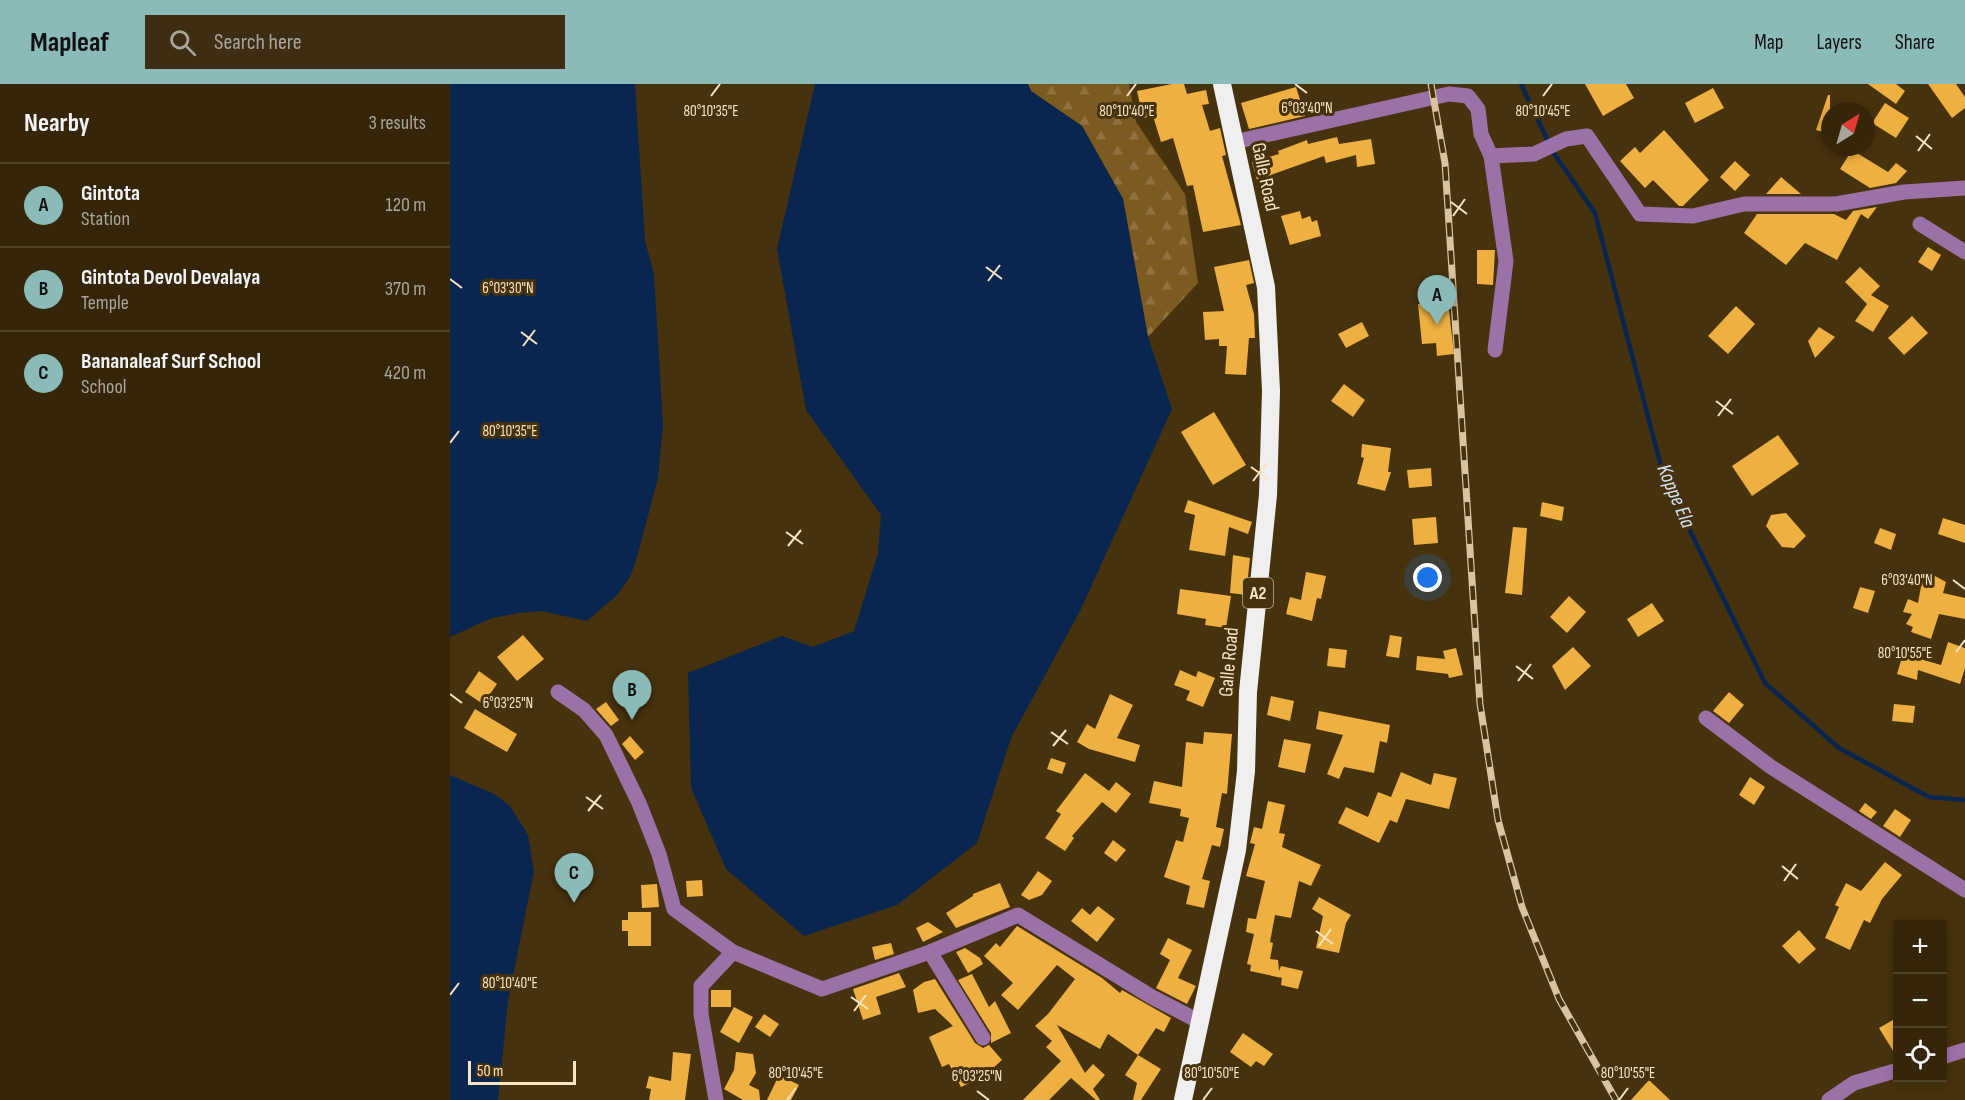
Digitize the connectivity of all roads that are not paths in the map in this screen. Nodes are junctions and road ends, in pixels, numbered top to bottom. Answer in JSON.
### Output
{"nodes":[{"id":1,"x":1222,"y":84,"type":"edge"},
{"id":2,"x":1234,"y":142,"type":"junction"},
{"id":3,"x":1491,"y":156,"type":"junction"},
{"id":4,"x":1965,"y":188,"type":"edge"},
{"id":5,"x":1920,"y":224,"type":"dead end"},
{"id":6,"x":1965,"y":252,"type":"edge"},
{"id":7,"x":1495,"y":350,"type":"dead end"},
{"id":8,"x":558,"y":692,"type":"dead end"},
{"id":9,"x":1706,"y":717,"type":"dead end"},
{"id":10,"x":1965,"y":890,"type":"edge"},
{"id":11,"x":733,"y":952,"type":"junction"},
{"id":12,"x":930,"y":952,"type":"junction"},
{"id":13,"x":1200,"y":1022,"type":"junction"},
{"id":14,"x":983,"y":1038,"type":"dead end"},
{"id":15,"x":1965,"y":1050,"type":"edge"},
{"id":16,"x":1947,"y":1055,"type":"edge"},
{"id":17,"x":1893,"y":1071,"type":"edge"},
{"id":18,"x":717,"y":1100,"type":"edge"},
{"id":19,"x":1183,"y":1100,"type":"edge"},
{"id":20,"x":1829,"y":1100,"type":"edge"}],
"edges":[{"from":1,"to":2,"type":"highway","name":"Galle Road","number":"A2"},
{"from":2,"to":3,"type":"street"},
{"from":2,"to":13,"type":"highway","name":"Galle Road","number":"A2"},
{"from":3,"to":4,"type":"street"},
{"from":3,"to":7,"type":"street"},
{"from":5,"to":6,"type":"street"},
{"from":8,"to":11,"type":"street"},
{"from":9,"to":10,"type":"street"},
{"from":11,"to":12,"type":"street"},
{"from":11,"to":18,"type":"street"},
{"from":12,"to":13,"type":"street"},
{"from":12,"to":14,"type":"street"},
{"from":13,"to":19,"type":"highway","name":"Galle Road","number":"A2"},
{"from":15,"to":16,"type":"street"},
{"from":17,"to":20,"type":"street"}]}
